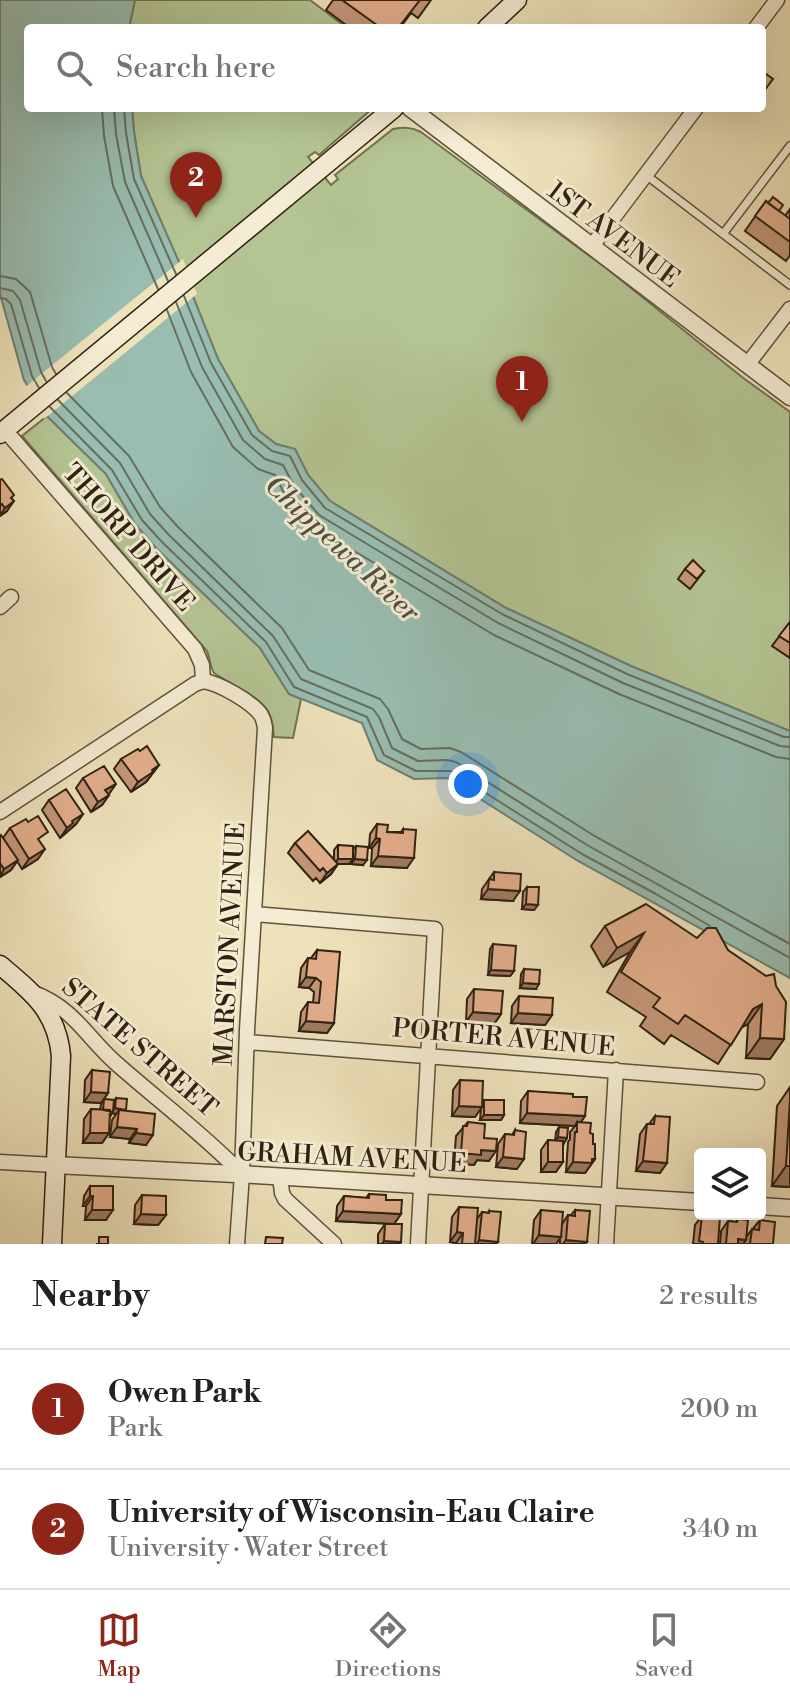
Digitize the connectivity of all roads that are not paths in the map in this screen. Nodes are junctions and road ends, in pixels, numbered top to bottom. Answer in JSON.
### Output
{"nodes":[{"id":1,"x":517,"y":0,"type":"edge"},
{"id":2,"x":777,"y":0,"type":"edge"},
{"id":3,"x":491,"y":24,"type":"edge"},
{"id":4,"x":759,"y":24,"type":"edge"},
{"id":5,"x":389,"y":112,"type":"edge"},
{"id":6,"x":415,"y":112,"type":"edge"},
{"id":7,"x":693,"y":112,"type":"edge"},
{"id":8,"x":790,"y":146,"type":"edge"},
{"id":9,"x":646,"y":175,"type":"junction"},
{"id":10,"x":723,"y":234,"type":"junction"},
{"id":11,"x":592,"y":246,"type":"junction"},
{"id":12,"x":790,"y":285,"type":"edge"},
{"id":13,"x":790,"y":309,"type":"edge"},
{"id":14,"x":747,"y":365,"type":"junction"},
{"id":15,"x":790,"y":397,"type":"edge"},
{"id":16,"x":6,"y":429,"type":"edge"},
{"id":17,"x":203,"y":681,"type":"junction"},
{"id":18,"x":0,"y":812,"type":"edge"},
{"id":19,"x":254,"y":914,"type":"junction"},
{"id":20,"x":0,"y":965,"type":"edge"},
{"id":21,"x":34,"y":993,"type":"junction"},
{"id":22,"x":247,"y":1042,"type":"junction"},
{"id":23,"x":428,"y":1055,"type":"junction"},
{"id":24,"x":616,"y":1070,"type":"junction"},
{"id":25,"x":757,"y":1082,"type":"dead end"},
{"id":26,"x":0,"y":1162,"type":"edge"},
{"id":27,"x":55,"y":1165,"type":"junction"},
{"id":28,"x":242,"y":1174,"type":"junction"},
{"id":29,"x":280,"y":1176,"type":"junction"},
{"id":30,"x":421,"y":1185,"type":"junction"},
{"id":31,"x":609,"y":1197,"type":"junction"},
{"id":32,"x":694,"y":1202,"type":"edge"},
{"id":33,"x":766,"y":1206,"type":"edge"},
{"id":34,"x":790,"y":1208,"type":"edge"},
{"id":35,"x":52,"y":1244,"type":"edge"},
{"id":36,"x":237,"y":1244,"type":"edge"},
{"id":37,"x":334,"y":1244,"type":"edge"},
{"id":38,"x":418,"y":1244,"type":"edge"},
{"id":39,"x":606,"y":1244,"type":"edge"}],
"edges":[{"from":1,"to":3,"type":"main road"},
{"from":2,"to":4,"type":"street"},
{"from":5,"to":16,"type":"main road"},
{"from":6,"to":11,"type":"street","name":"1ST AVENUE"},
{"from":7,"to":9,"type":"street"},
{"from":8,"to":10,"type":"lane"},
{"from":9,"to":10,"type":"lane"},
{"from":9,"to":11,"type":"street"},
{"from":10,"to":12,"type":"lane"},
{"from":11,"to":14,"type":"street","name":"1ST AVENUE"},
{"from":13,"to":14,"type":"street"},
{"from":14,"to":15,"type":"street","name":"1ST AVENUE"},
{"from":16,"to":17,"type":"street","name":"THORP DRIVE"},
{"from":17,"to":18,"type":"street"},
{"from":17,"to":19,"type":"street","name":"MARSTON AVENUE"},
{"from":19,"to":22,"type":"street","name":"MARSTON AVENUE"},
{"from":19,"to":23,"type":"street"},
{"from":20,"to":21,"type":"main road","name":"STATE STREET"},
{"from":21,"to":27,"type":"main road"},
{"from":21,"to":28,"type":"street","name":"STATE STREET"},
{"from":22,"to":23,"type":"street","name":"PORTER AVENUE"},
{"from":22,"to":28,"type":"street","name":"MARSTON AVENUE"},
{"from":23,"to":24,"type":"street","name":"PORTER AVENUE"},
{"from":23,"to":30,"type":"street"},
{"from":24,"to":25,"type":"street","name":"PORTER AVENUE"},
{"from":24,"to":31,"type":"street"},
{"from":26,"to":27,"type":"street","name":"GRAHAM AVENUE"},
{"from":27,"to":28,"type":"street","name":"GRAHAM AVENUE"},
{"from":27,"to":35,"type":"main road"},
{"from":28,"to":29,"type":"street","name":"GRAHAM AVENUE"},
{"from":28,"to":36,"type":"street","name":"MARSTON AVENUE"},
{"from":29,"to":30,"type":"street","name":"GRAHAM AVENUE"},
{"from":29,"to":37,"type":"street"},
{"from":30,"to":31,"type":"street","name":"GRAHAM AVENUE"},
{"from":30,"to":38,"type":"street"},
{"from":31,"to":32,"type":"street","name":"GRAHAM AVENUE"},
{"from":31,"to":39,"type":"street"},
{"from":33,"to":34,"type":"street"}]}
